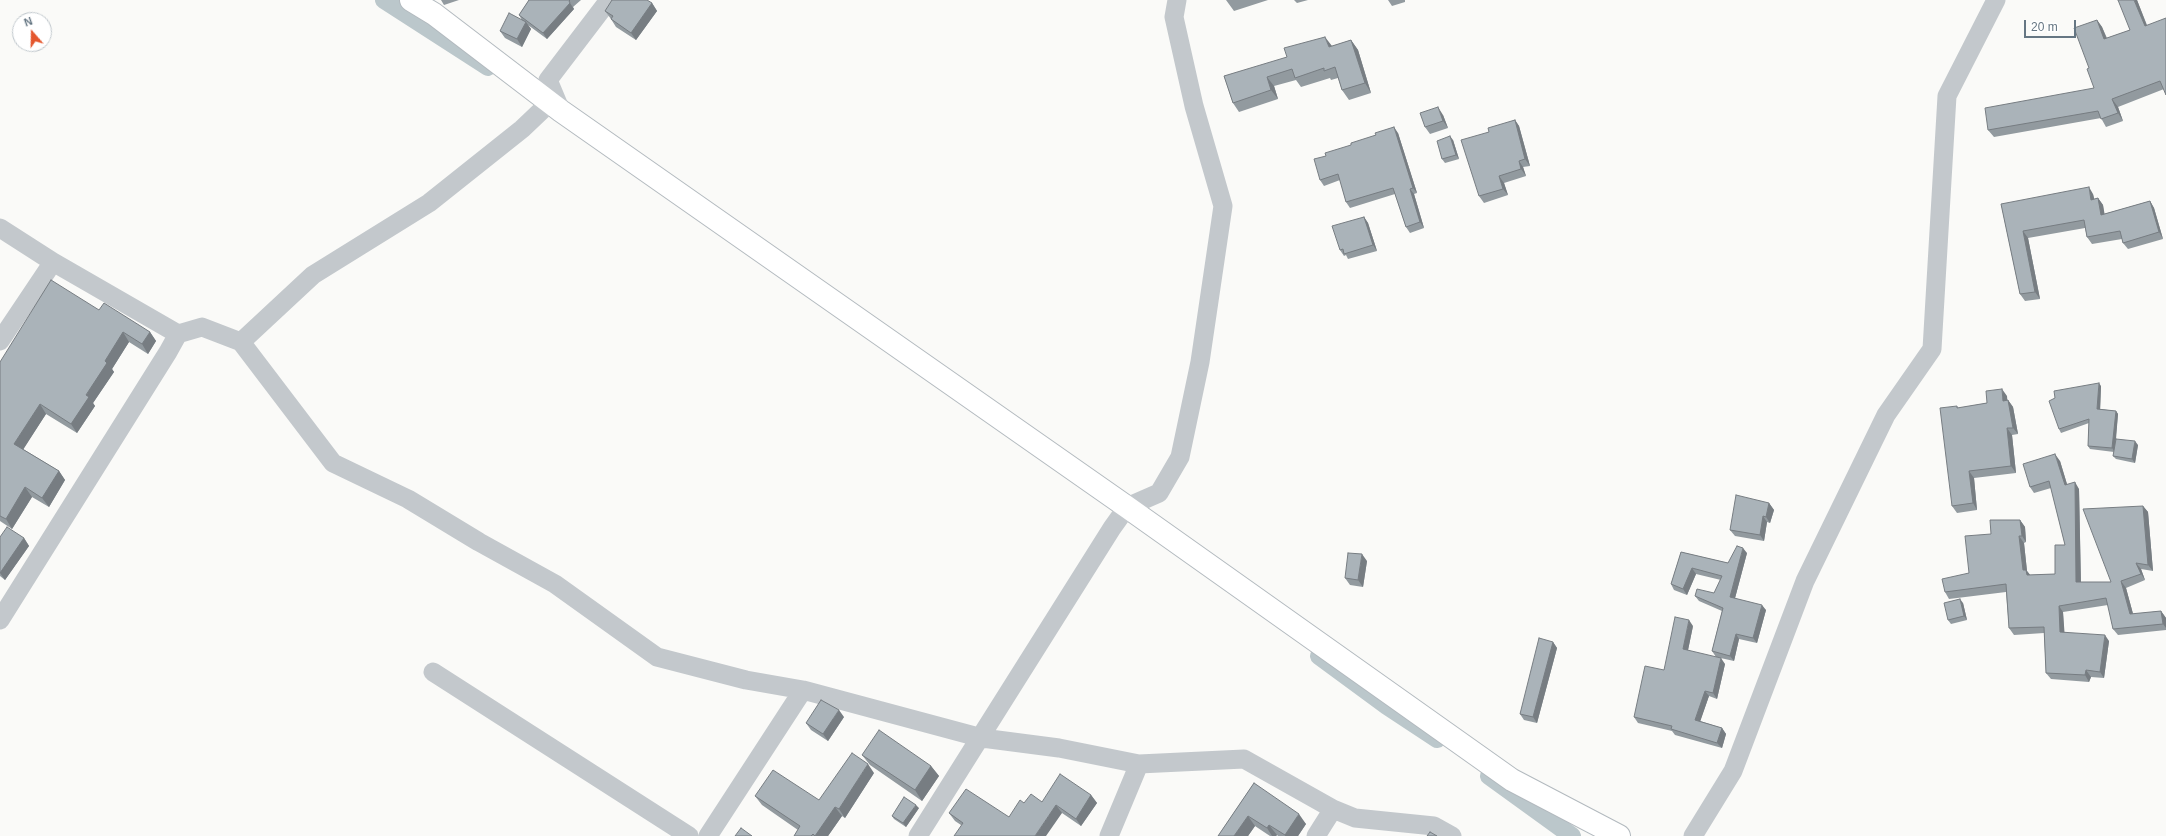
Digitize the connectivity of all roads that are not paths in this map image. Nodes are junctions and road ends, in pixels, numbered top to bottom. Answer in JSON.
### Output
{"nodes":[{"id":1,"x":410,"y":0,"type":"edge"},
{"id":2,"x":610,"y":0,"type":"edge"},
{"id":3,"x":1177,"y":0,"type":"edge"},
{"id":4,"x":1996,"y":0,"type":"edge"},
{"id":5,"x":431,"y":7,"type":"edge"},
{"id":6,"x":551,"y":111,"type":"junction"},
{"id":7,"x":0,"y":228,"type":"edge"},
{"id":8,"x":52,"y":262,"type":"junction"},
{"id":9,"x":178,"y":334,"type":"junction"},
{"id":10,"x":0,"y":341,"type":"edge"},
{"id":11,"x":241,"y":342,"type":"junction"},
{"id":12,"x":1128,"y":507,"type":"junction"},
{"id":13,"x":0,"y":620,"type":"edge"},
{"id":14,"x":433,"y":672,"type":"dead end"},
{"id":15,"x":803,"y":690,"type":"junction"},
{"id":16,"x":982,"y":738,"type":"junction"},
{"id":17,"x":1139,"y":764,"type":"junction"},
{"id":18,"x":1333,"y":809,"type":"junction"},
{"id":19,"x":689,"y":836,"type":"edge"},
{"id":20,"x":708,"y":836,"type":"edge"},
{"id":21,"x":918,"y":836,"type":"edge"},
{"id":22,"x":1109,"y":836,"type":"edge"},
{"id":23,"x":1316,"y":836,"type":"edge"},
{"id":24,"x":1452,"y":836,"type":"edge"},
{"id":25,"x":1619,"y":836,"type":"edge"},
{"id":26,"x":1693,"y":836,"type":"edge"}],
"edges":[{"from":1,"to":5,"type":"street"},
{"from":2,"to":6,"type":"street"},
{"from":3,"to":12,"type":"street"},
{"from":4,"to":26,"type":"street"},
{"from":5,"to":6,"type":"street"},
{"from":6,"to":11,"type":"street"},
{"from":6,"to":12,"type":"street"},
{"from":7,"to":8,"type":"street"},
{"from":8,"to":9,"type":"street"},
{"from":8,"to":10,"type":"street"},
{"from":9,"to":11,"type":"street"},
{"from":9,"to":13,"type":"street"},
{"from":11,"to":15,"type":"street"},
{"from":12,"to":16,"type":"street"},
{"from":12,"to":25,"type":"street"},
{"from":14,"to":19,"type":"street"},
{"from":15,"to":16,"type":"street"},
{"from":15,"to":20,"type":"street"},
{"from":16,"to":17,"type":"street"},
{"from":16,"to":21,"type":"street"},
{"from":17,"to":18,"type":"street"},
{"from":17,"to":22,"type":"street"},
{"from":18,"to":23,"type":"street"},
{"from":18,"to":24,"type":"street"}]}
